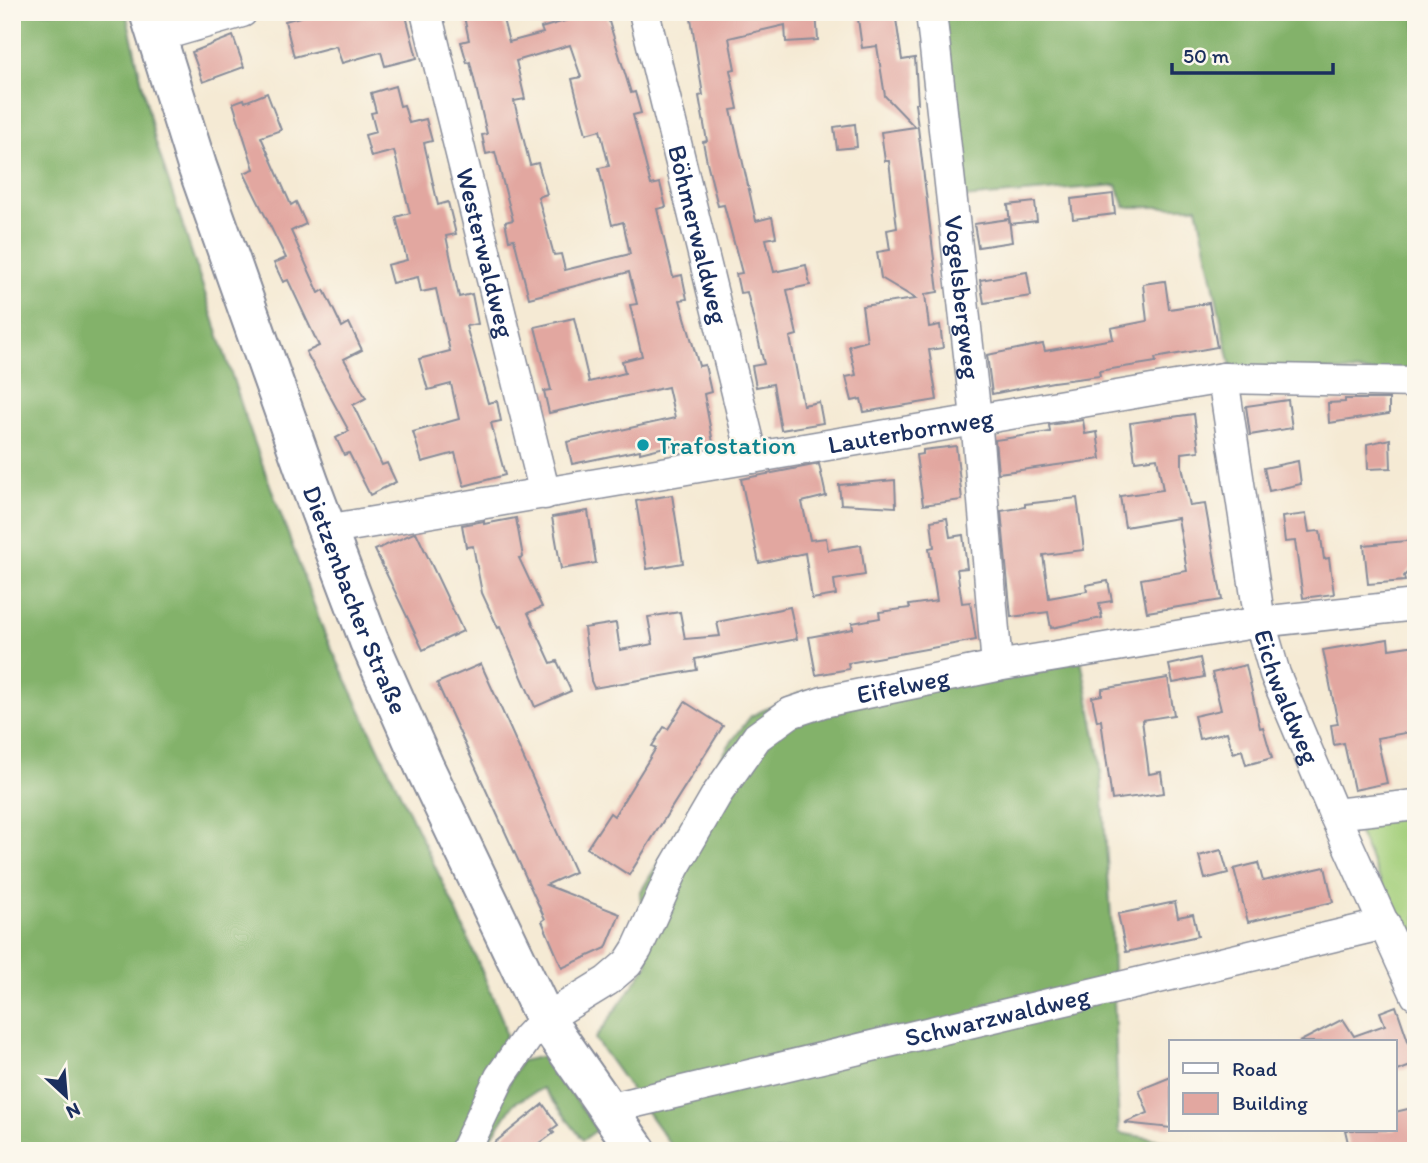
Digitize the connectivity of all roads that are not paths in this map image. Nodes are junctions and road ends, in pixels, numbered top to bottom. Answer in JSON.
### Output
{"nodes":[{"id":1,"x":242,"y":12,"type":"edge"},
{"id":2,"x":426,"y":12,"type":"edge"},
{"id":3,"x":644,"y":12,"type":"edge"},
{"id":4,"x":930,"y":12,"type":"edge"},
{"id":5,"x":152,"y":25,"type":"edge"},
{"id":6,"x":1223,"y":378,"type":"junction"},
{"id":7,"x":1416,"y":382,"type":"edge"},
{"id":8,"x":976,"y":418,"type":"junction"},
{"id":9,"x":753,"y":458,"type":"junction"},
{"id":10,"x":545,"y":494,"type":"junction"},
{"id":11,"x":326,"y":530,"type":"junction"},
{"id":12,"x":1416,"y":604,"type":"edge"},
{"id":13,"x":1260,"y":622,"type":"junction"},
{"id":14,"x":997,"y":666,"type":"junction"},
{"id":15,"x":1416,"y":805,"type":"edge"},
{"id":16,"x":1334,"y":814,"type":"junction"},
{"id":17,"x":1385,"y":924,"type":"junction"},
{"id":18,"x":1416,"y":995,"type":"edge"},
{"id":19,"x":545,"y":1019,"type":"junction"},
{"id":20,"x":607,"y":1109,"type":"junction"},
{"id":21,"x":465,"y":1151,"type":"edge"},
{"id":22,"x":637,"y":1151,"type":"edge"}],
"edges":[{"from":1,"to":5,"type":"street"},
{"from":2,"to":10,"type":"street","name":"Westerwaldweg"},
{"from":3,"to":9,"type":"street","name":"Böhmerwaldweg"},
{"from":4,"to":8,"type":"street","name":"Vogelsbergweg"},
{"from":5,"to":11,"type":"main road","name":"Dietzenbacher Straße"},
{"from":6,"to":7,"type":"street","name":"Lauterbornweg"},
{"from":6,"to":8,"type":"street","name":"Lauterbornweg"},
{"from":6,"to":13,"type":"street","name":"Eichwaldweg"},
{"from":8,"to":9,"type":"street","name":"Lauterbornweg"},
{"from":8,"to":14,"type":"street","name":"Vogelsbergweg"},
{"from":9,"to":10,"type":"street","name":"Lauterbornweg"},
{"from":10,"to":11,"type":"street","name":"Lauterbornweg"},
{"from":11,"to":19,"type":"main road","name":"Dietzenbacher Straße"},
{"from":12,"to":13,"type":"street","name":"Eifelweg"},
{"from":13,"to":14,"type":"street","name":"Eifelweg"},
{"from":13,"to":16,"type":"street","name":"Eichwaldweg"},
{"from":14,"to":19,"type":"street","name":"Eifelweg"},
{"from":15,"to":16,"type":"street"},
{"from":16,"to":17,"type":"street","name":"Eichwaldweg"},
{"from":17,"to":18,"type":"street","name":"Eichwaldweg"},
{"from":17,"to":20,"type":"street","name":"Schwarzwaldweg"},
{"from":19,"to":20,"type":"main road","name":"Dietzenbacher Straße"},
{"from":19,"to":21,"type":"street","name":"Eifelweg"},
{"from":20,"to":22,"type":"main road","name":"Dietzenbacher Straße"}]}
